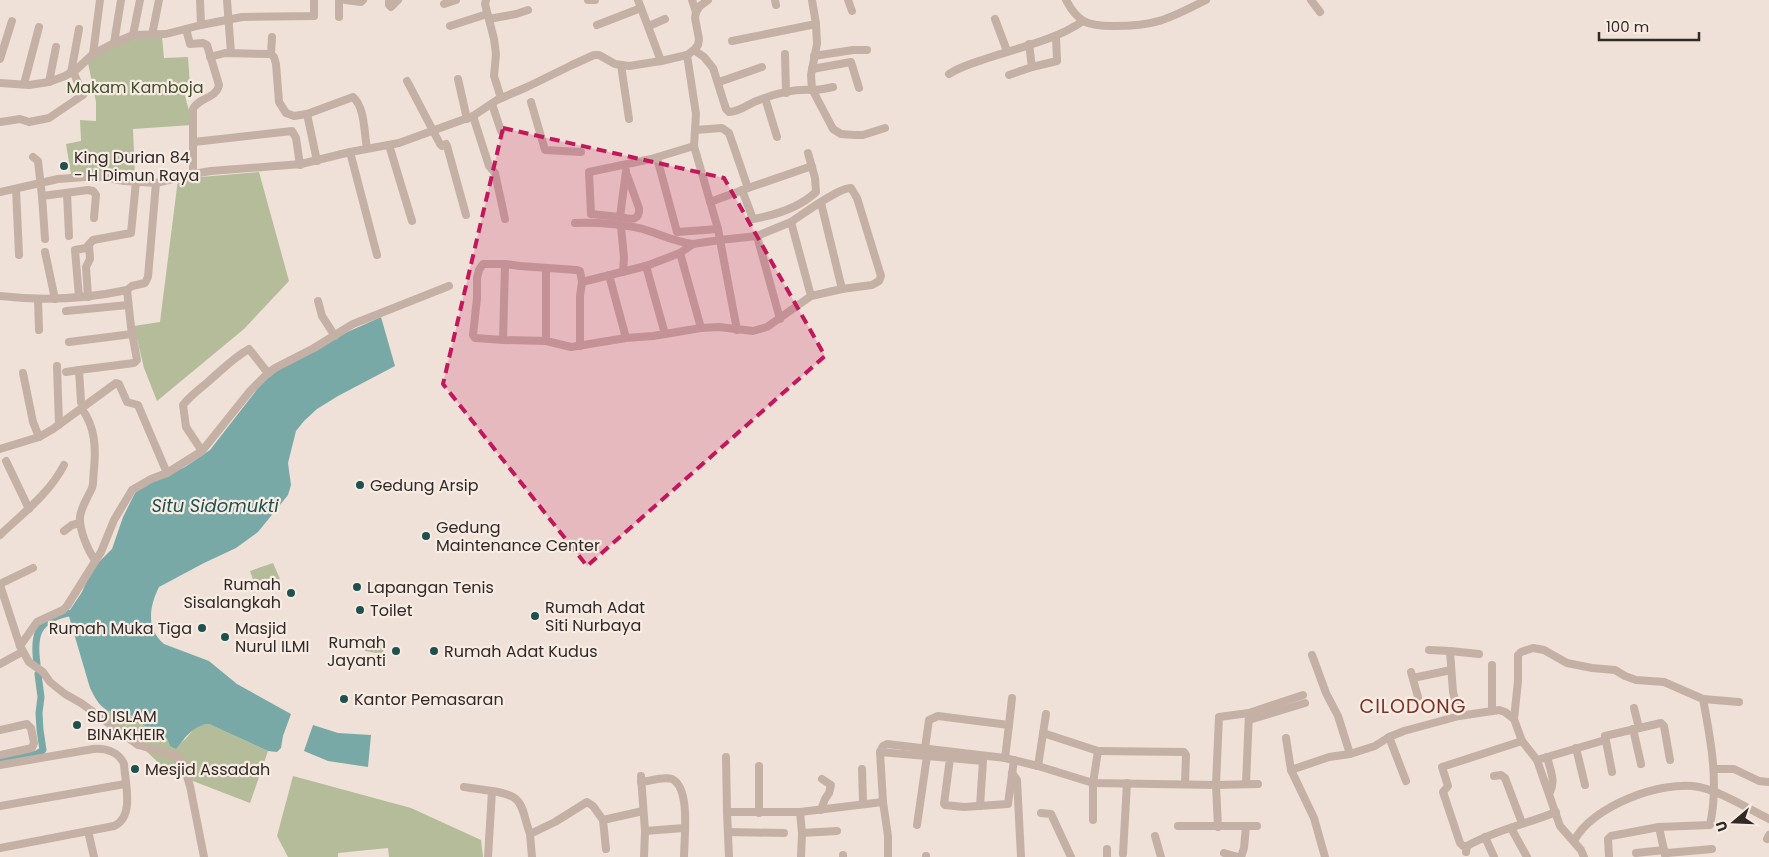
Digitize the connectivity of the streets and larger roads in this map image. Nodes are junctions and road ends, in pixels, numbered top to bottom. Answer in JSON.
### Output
{"nodes":[{"id":1,"x":100,"y":0,"type":"edge"},
{"id":2,"x":121,"y":0,"type":"edge"},
{"id":3,"x":140,"y":0,"type":"edge"},
{"id":4,"x":159,"y":0,"type":"edge"},
{"id":5,"x":200,"y":0,"type":"edge"},
{"id":6,"x":227,"y":0,"type":"edge"},
{"id":7,"x":314,"y":0,"type":"edge"},
{"id":8,"x":339,"y":0,"type":"edge"},
{"id":9,"x":345,"y":0,"type":"edge"},
{"id":10,"x":363,"y":0,"type":"edge"},
{"id":11,"x":398,"y":0,"type":"edge"},
{"id":12,"x":456,"y":0,"type":"edge"},
{"id":13,"x":486,"y":0,"type":"edge"},
{"id":14,"x":588,"y":0,"type":"edge"},
{"id":15,"x":595,"y":0,"type":"edge"},
{"id":16,"x":638,"y":0,"type":"edge"},
{"id":17,"x":692,"y":0,"type":"edge"},
{"id":18,"x":708,"y":0,"type":"edge"},
{"id":19,"x":812,"y":0,"type":"edge"},
{"id":20,"x":848,"y":0,"type":"edge"},
{"id":21,"x":1066,"y":0,"type":"edge"},
{"id":22,"x":1206,"y":0,"type":"edge"},
{"id":23,"x":1311,"y":0,"type":"edge"},
{"id":24,"x":389,"y":3,"type":"edge"},
{"id":25,"x":444,"y":4,"type":"dead end"},
{"id":26,"x":641,"y":8,"type":"junction"},
{"id":27,"x":528,"y":10,"type":"dead end"},
{"id":28,"x":852,"y":11,"type":"dead end"},
{"id":29,"x":696,"y":12,"type":"junction"},
{"id":30,"x":1320,"y":12,"type":"dead end"},
{"id":31,"x":488,"y":17,"type":"junction"},
{"id":32,"x":339,"y":18,"type":"dead end"},
{"id":33,"x":665,"y":19,"type":"dead end"},
{"id":34,"x":996,"y":19,"type":"dead end"},
{"id":35,"x":12,"y":21,"type":"dead end"},
{"id":36,"x":1083,"y":21,"type":"junction"},
{"id":37,"x":228,"y":24,"type":"junction"},
{"id":38,"x":816,"y":24,"type":"junction"},
{"id":39,"x":200,"y":25,"type":"junction"},
{"id":40,"x":597,"y":25,"type":"dead end"},
{"id":41,"x":450,"y":26,"type":"dead end"},
{"id":42,"x":649,"y":26,"type":"junction"},
{"id":43,"x":39,"y":27,"type":"dead end"},
{"id":44,"x":186,"y":28,"type":"junction"},
{"id":45,"x":79,"y":29,"type":"dead end"},
{"id":46,"x":133,"y":35,"type":"junction"},
{"id":47,"x":152,"y":35,"type":"junction"},
{"id":48,"x":272,"y":36,"type":"dead end"},
{"id":49,"x":1056,"y":37,"type":"junction"},
{"id":50,"x":732,"y":41,"type":"dead end"},
{"id":51,"x":114,"y":43,"type":"junction"},
{"id":52,"x":1029,"y":44,"type":"junction"},
{"id":53,"x":56,"y":47,"type":"dead end"},
{"id":54,"x":694,"y":50,"type":"junction"},
{"id":55,"x":867,"y":50,"type":"dead end"},
{"id":56,"x":1007,"y":51,"type":"junction"},
{"id":57,"x":231,"y":53,"type":"junction"},
{"id":58,"x":93,"y":54,"type":"junction"},
{"id":59,"x":271,"y":54,"type":"junction"},
{"id":60,"x":785,"y":54,"type":"dead end"},
{"id":61,"x":687,"y":55,"type":"junction"},
{"id":62,"x":210,"y":56,"type":"junction"},
{"id":63,"x":814,"y":56,"type":"junction"},
{"id":64,"x":0,"y":59,"type":"edge"},
{"id":65,"x":661,"y":61,"type":"junction"},
{"id":66,"x":620,"y":66,"type":"junction"},
{"id":67,"x":762,"y":67,"type":"dead end"},
{"id":68,"x":1032,"y":67,"type":"junction"},
{"id":69,"x":812,"y":69,"type":"junction"},
{"id":70,"x":72,"y":72,"type":"junction"},
{"id":71,"x":949,"y":74,"type":"dead end"},
{"id":72,"x":1009,"y":75,"type":"dead end"},
{"id":73,"x":458,"y":79,"type":"dead end"},
{"id":74,"x":407,"y":81,"type":"dead end"},
{"id":75,"x":0,"y":82,"type":"edge"},
{"id":76,"x":49,"y":82,"type":"junction"},
{"id":77,"x":719,"y":82,"type":"junction"},
{"id":78,"x":24,"y":84,"type":"junction"},
{"id":79,"x":834,"y":87,"type":"dead end"},
{"id":80,"x":859,"y":88,"type":"dead end"},
{"id":81,"x":812,"y":90,"type":"junction"},
{"id":82,"x":786,"y":93,"type":"junction"},
{"id":83,"x":501,"y":98,"type":"junction"},
{"id":84,"x":764,"y":98,"type":"junction"},
{"id":85,"x":531,"y":102,"type":"dead end"},
{"id":86,"x":492,"y":104,"type":"junction"},
{"id":87,"x":307,"y":114,"type":"junction"},
{"id":88,"x":470,"y":117,"type":"junction"},
{"id":89,"x":629,"y":119,"type":"dead end"},
{"id":90,"x":0,"y":122,"type":"edge"},
{"id":91,"x":885,"y":128,"type":"dead end"},
{"id":92,"x":695,"y":130,"type":"junction"},
{"id":93,"x":432,"y":131,"type":"junction"},
{"id":94,"x":501,"y":131,"type":"dead end"},
{"id":95,"x":778,"y":137,"type":"dead end"},
{"id":96,"x":194,"y":142,"type":"junction"},
{"id":97,"x":390,"y":145,"type":"junction"},
{"id":98,"x":694,"y":146,"type":"junction"},
{"id":99,"x":367,"y":148,"type":"junction"},
{"id":100,"x":350,"y":152,"type":"junction"},
{"id":101,"x":581,"y":152,"type":"dead end"},
{"id":102,"x":808,"y":152,"type":"dead end"},
{"id":103,"x":33,"y":157,"type":"dead end"},
{"id":104,"x":657,"y":158,"type":"junction"},
{"id":105,"x":317,"y":161,"type":"junction"},
{"id":106,"x":300,"y":165,"type":"junction"},
{"id":107,"x":812,"y":166,"type":"junction"},
{"id":108,"x":625,"y":168,"type":"junction"},
{"id":109,"x":193,"y":174,"type":"junction"},
{"id":110,"x":136,"y":182,"type":"junction"},
{"id":111,"x":40,"y":183,"type":"junction"},
{"id":112,"x":156,"y":183,"type":"junction"},
{"id":113,"x":16,"y":189,"type":"junction"},
{"id":114,"x":745,"y":189,"type":"junction"},
{"id":115,"x":0,"y":192,"type":"edge"},
{"id":116,"x":68,"y":193,"type":"junction"},
{"id":117,"x":42,"y":196,"type":"junction"},
{"id":118,"x":710,"y":202,"type":"junction"},
{"id":119,"x":821,"y":203,"type":"junction"},
{"id":120,"x":466,"y":215,"type":"dead end"},
{"id":121,"x":620,"y":217,"type":"junction"},
{"id":122,"x":94,"y":218,"type":"dead end"},
{"id":123,"x":505,"y":219,"type":"dead end"},
{"id":124,"x":412,"y":221,"type":"dead end"},
{"id":125,"x":575,"y":222,"type":"dead end"},
{"id":126,"x":791,"y":222,"type":"junction"},
{"id":127,"x":621,"y":226,"type":"junction"},
{"id":128,"x":718,"y":229,"type":"junction"},
{"id":129,"x":69,"y":236,"type":"dead end"},
{"id":130,"x":757,"y":236,"type":"junction"},
{"id":131,"x":45,"y":239,"type":"dead end"},
{"id":132,"x":720,"y":240,"type":"junction"},
{"id":133,"x":693,"y":244,"type":"junction"},
{"id":134,"x":88,"y":245,"type":"junction"},
{"id":135,"x":45,"y":252,"type":"dead end"},
{"id":136,"x":680,"y":253,"type":"junction"},
{"id":137,"x":19,"y":255,"type":"dead end"},
{"id":138,"x":377,"y":255,"type":"dead end"},
{"id":139,"x":505,"y":264,"type":"junction"},
{"id":140,"x":646,"y":266,"type":"junction"},
{"id":141,"x":546,"y":268,"type":"junction"},
{"id":142,"x":623,"y":272,"type":"junction"},
{"id":143,"x":609,"y":275,"type":"junction"},
{"id":144,"x":582,"y":282,"type":"junction"},
{"id":145,"x":449,"y":286,"type":"dead end"},
{"id":146,"x":842,"y":289,"type":"junction"},
{"id":147,"x":127,"y":290,"type":"junction"},
{"id":148,"x":0,"y":296,"type":"edge"},
{"id":149,"x":811,"y":296,"type":"junction"},
{"id":150,"x":79,"y":297,"type":"junction"},
{"id":151,"x":88,"y":297,"type":"junction"},
{"id":152,"x":38,"y":299,"type":"junction"},
{"id":153,"x":55,"y":299,"type":"junction"},
{"id":154,"x":318,"y":301,"type":"dead end"},
{"id":155,"x":128,"y":306,"type":"junction"},
{"id":156,"x":66,"y":311,"type":"dead end"},
{"id":157,"x":780,"y":319,"type":"junction"},
{"id":158,"x":701,"y":328,"type":"junction"},
{"id":159,"x":39,"y":330,"type":"dead end"},
{"id":160,"x":737,"y":330,"type":"junction"},
{"id":161,"x":132,"y":334,"type":"junction"},
{"id":162,"x":665,"y":334,"type":"junction"},
{"id":163,"x":335,"y":336,"type":"junction"},
{"id":164,"x":626,"y":338,"type":"junction"},
{"id":165,"x":503,"y":340,"type":"junction"},
{"id":166,"x":546,"y":341,"type":"junction"},
{"id":167,"x":69,"y":342,"type":"dead end"},
{"id":168,"x":580,"y":346,"type":"junction"},
{"id":169,"x":57,"y":366,"type":"dead end"},
{"id":170,"x":79,"y":370,"type":"junction"},
{"id":171,"x":66,"y":372,"type":"dead end"},
{"id":172,"x":23,"y":373,"type":"dead end"},
{"id":173,"x":268,"y":373,"type":"junction"},
{"id":174,"x":82,"y":405,"type":"junction"},
{"id":175,"x":59,"y":425,"type":"junction"},
{"id":176,"x":39,"y":437,"type":"junction"},
{"id":177,"x":0,"y":449,"type":"edge"},
{"id":178,"x":202,"y":451,"type":"junction"},
{"id":179,"x":6,"y":461,"type":"dead end"},
{"id":180,"x":64,"y":465,"type":"dead end"},
{"id":181,"x":166,"y":473,"type":"junction"},
{"id":182,"x":29,"y":509,"type":"junction"},
{"id":183,"x":80,"y":523,"type":"junction"},
{"id":184,"x":64,"y":531,"type":"dead end"},
{"id":185,"x":0,"y":535,"type":"edge"},
{"id":186,"x":96,"y":560,"type":"junction"},
{"id":187,"x":33,"y":568,"type":"dead end"},
{"id":188,"x":0,"y":585,"type":"edge"},
{"id":189,"x":21,"y":649,"type":"junction"},
{"id":190,"x":1429,"y":650,"type":"dead end"},
{"id":191,"x":1450,"y":651,"type":"junction"},
{"id":192,"x":1479,"y":654,"type":"dead end"},
{"id":193,"x":1312,"y":655,"type":"dead end"},
{"id":194,"x":0,"y":664,"type":"edge"},
{"id":195,"x":1492,"y":665,"type":"dead end"},
{"id":196,"x":1451,"y":670,"type":"junction"},
{"id":197,"x":1418,"y":697,"type":"dead end"},
{"id":198,"x":1012,"y":698,"type":"dead end"},
{"id":199,"x":1304,"y":699,"type":"dead end"},
{"id":200,"x":1703,"y":699,"type":"junction"},
{"id":201,"x":1739,"y":702,"type":"dead end"},
{"id":202,"x":1634,"y":708,"type":"dead end"},
{"id":203,"x":1492,"y":710,"type":"junction"},
{"id":204,"x":1046,"y":714,"type":"dead end"},
{"id":205,"x":1249,"y":716,"type":"junction"},
{"id":206,"x":1459,"y":716,"type":"junction"},
{"id":207,"x":1514,"y":719,"type":"junction"},
{"id":208,"x":1009,"y":725,"type":"junction"},
{"id":209,"x":1636,"y":728,"type":"junction"},
{"id":210,"x":0,"y":730,"type":"edge"},
{"id":211,"x":1043,"y":734,"type":"junction"},
{"id":212,"x":1389,"y":737,"type":"junction"},
{"id":213,"x":1286,"y":738,"type":"dead end"},
{"id":214,"x":1605,"y":740,"type":"junction"},
{"id":215,"x":1522,"y":742,"type":"junction"},
{"id":216,"x":1576,"y":748,"type":"junction"},
{"id":217,"x":1098,"y":751,"type":"junction"},
{"id":218,"x":926,"y":752,"type":"junction"},
{"id":219,"x":1350,"y":754,"type":"junction"},
{"id":220,"x":0,"y":755,"type":"edge"},
{"id":221,"x":726,"y":757,"type":"dead end"},
{"id":222,"x":1547,"y":757,"type":"junction"},
{"id":223,"x":950,"y":758,"type":"junction"},
{"id":224,"x":1005,"y":758,"type":"junction"},
{"id":225,"x":1014,"y":760,"type":"junction"},
{"id":226,"x":1537,"y":760,"type":"junction"},
{"id":227,"x":1670,"y":760,"type":"dead end"},
{"id":228,"x":1641,"y":764,"type":"dead end"},
{"id":229,"x":0,"y":765,"type":"edge"},
{"id":230,"x":759,"y":766,"type":"dead end"},
{"id":231,"x":1038,"y":766,"type":"junction"},
{"id":232,"x":1714,"y":769,"type":"junction"},
{"id":233,"x":862,"y":770,"type":"dead end"},
{"id":234,"x":1291,"y":770,"type":"junction"},
{"id":235,"x":1612,"y":772,"type":"dead end"},
{"id":236,"x":1012,"y":773,"type":"junction"},
{"id":237,"x":1494,"y":776,"type":"dead end"},
{"id":238,"x":822,"y":778,"type":"dead end"},
{"id":239,"x":1406,"y":781,"type":"dead end"},
{"id":240,"x":1769,"y":782,"type":"edge"},
{"id":241,"x":1093,"y":783,"type":"junction"},
{"id":242,"x":1127,"y":783,"type":"junction"},
{"id":243,"x":125,"y":784,"type":"junction"},
{"id":244,"x":1185,"y":784,"type":"junction"},
{"id":245,"x":1246,"y":784,"type":"junction"},
{"id":246,"x":1258,"y":784,"type":"dead end"},
{"id":247,"x":1216,"y":785,"type":"junction"},
{"id":248,"x":1585,"y":785,"type":"dead end"},
{"id":249,"x":464,"y":787,"type":"dead end"},
{"id":250,"x":492,"y":791,"type":"junction"},
{"id":251,"x":1714,"y":791,"type":"junction"},
{"id":252,"x":1550,"y":792,"type":"junction"},
{"id":253,"x":883,"y":802,"type":"junction"},
{"id":254,"x":863,"y":804,"type":"junction"},
{"id":255,"x":0,"y":806,"type":"edge"},
{"id":256,"x":980,"y":806,"type":"junction"},
{"id":257,"x":821,"y":810,"type":"junction"},
{"id":258,"x":643,"y":811,"type":"junction"},
{"id":259,"x":728,"y":812,"type":"junction"},
{"id":260,"x":800,"y":812,"type":"junction"},
{"id":261,"x":1556,"y":812,"type":"junction"},
{"id":262,"x":759,"y":813,"type":"junction"},
{"id":263,"x":1041,"y":813,"type":"dead end"},
{"id":264,"x":1769,"y":819,"type":"edge"},
{"id":265,"x":603,"y":820,"type":"junction"},
{"id":266,"x":1093,"y":820,"type":"dead end"},
{"id":267,"x":1522,"y":823,"type":"junction"},
{"id":268,"x":917,"y":825,"type":"dead end"},
{"id":269,"x":1178,"y":826,"type":"dead end"},
{"id":270,"x":1246,"y":826,"type":"junction"},
{"id":271,"x":1257,"y":826,"type":"dead end"},
{"id":272,"x":1218,"y":827,"type":"junction"},
{"id":273,"x":1660,"y":827,"type":"junction"},
{"id":274,"x":684,"y":828,"type":"junction"},
{"id":275,"x":1511,"y":828,"type":"junction"},
{"id":276,"x":88,"y":831,"type":"junction"},
{"id":277,"x":644,"y":831,"type":"junction"},
{"id":278,"x":838,"y":831,"type":"dead end"},
{"id":279,"x":728,"y":832,"type":"junction"},
{"id":280,"x":784,"y":833,"type":"dead end"},
{"id":281,"x":530,"y":834,"type":"junction"},
{"id":282,"x":802,"y":834,"type":"junction"},
{"id":283,"x":1155,"y":836,"type":"dead end"},
{"id":284,"x":1485,"y":837,"type":"junction"},
{"id":285,"x":1574,"y":841,"type":"junction"},
{"id":286,"x":0,"y":848,"type":"edge"},
{"id":287,"x":606,"y":849,"type":"dead end"},
{"id":288,"x":1712,"y":849,"type":"dead end"},
{"id":289,"x":1224,"y":853,"type":"dead end"},
{"id":290,"x":1636,"y":853,"type":"dead end"},
{"id":291,"x":1123,"y":854,"type":"dead end"},
{"id":292,"x":1664,"y":854,"type":"edge"},
{"id":293,"x":94,"y":857,"type":"edge"},
{"id":294,"x":204,"y":857,"type":"edge"},
{"id":295,"x":488,"y":857,"type":"edge"},
{"id":296,"x":532,"y":857,"type":"edge"},
{"id":297,"x":644,"y":857,"type":"edge"},
{"id":298,"x":684,"y":857,"type":"edge"},
{"id":299,"x":730,"y":857,"type":"edge"},
{"id":300,"x":801,"y":857,"type":"edge"},
{"id":301,"x":888,"y":857,"type":"edge"},
{"id":302,"x":1021,"y":857,"type":"edge"},
{"id":303,"x":1070,"y":857,"type":"edge"},
{"id":304,"x":1161,"y":857,"type":"edge"},
{"id":305,"x":1240,"y":857,"type":"edge"},
{"id":306,"x":1325,"y":857,"type":"edge"},
{"id":307,"x":1494,"y":857,"type":"edge"},
{"id":308,"x":1527,"y":857,"type":"edge"},
{"id":309,"x":1584,"y":857,"type":"edge"},
{"id":310,"x":1609,"y":857,"type":"edge"}],
"edges":[{"from":1,"to":58,"type":"street"},
{"from":2,"to":51,"type":"street"},
{"from":3,"to":46,"type":"street"},
{"from":4,"to":47,"type":"street"},
{"from":5,"to":39,"type":"street"},
{"from":6,"to":37,"type":"street"},
{"from":7,"to":37,"type":"street"},
{"from":8,"to":32,"type":"street"},
{"from":9,"to":10,"type":"street"},
{"from":11,"to":24,"type":"street"},
{"from":12,"to":25,"type":"street"},
{"from":13,"to":31,"type":"street"},
{"from":14,"to":15,"type":"street"},
{"from":16,"to":26,"type":"street"},
{"from":17,"to":29,"type":"street"},
{"from":18,"to":29,"type":"street"},
{"from":19,"to":38,"type":"street"},
{"from":20,"to":28,"type":"street"},
{"from":21,"to":36,"type":"street"},
{"from":22,"to":36,"type":"street"},
{"from":23,"to":30,"type":"street"},
{"from":26,"to":40,"type":"street"},
{"from":26,"to":42,"type":"street"},
{"from":27,"to":31,"type":"street"},
{"from":29,"to":54,"type":"street"},
{"from":31,"to":41,"type":"street"},
{"from":31,"to":83,"type":"street"},
{"from":33,"to":42,"type":"street"},
{"from":34,"to":56,"type":"street"},
{"from":35,"to":64,"type":"street"},
{"from":36,"to":49,"type":"street"},
{"from":37,"to":39,"type":"street"},
{"from":37,"to":57,"type":"street"},
{"from":38,"to":50,"type":"street"},
{"from":38,"to":63,"type":"street"},
{"from":39,"to":44,"type":"street"},
{"from":42,"to":65,"type":"street"},
{"from":43,"to":78,"type":"street"},
{"from":44,"to":47,"type":"street"},
{"from":44,"to":62,"type":"street"},
{"from":45,"to":70,"type":"street"},
{"from":46,"to":47,"type":"street"},
{"from":46,"to":51,"type":"street"},
{"from":48,"to":59,"type":"street"},
{"from":49,"to":52,"type":"street"},
{"from":49,"to":68,"type":"street"},
{"from":51,"to":58,"type":"street"},
{"from":52,"to":56,"type":"street"},
{"from":52,"to":68,"type":"street"},
{"from":53,"to":76,"type":"street"},
{"from":54,"to":61,"type":"street"},
{"from":54,"to":77,"type":"street"},
{"from":55,"to":63,"type":"street"},
{"from":56,"to":71,"type":"street"},
{"from":57,"to":59,"type":"street"},
{"from":57,"to":62,"type":"street"},
{"from":58,"to":70,"type":"street"},
{"from":59,"to":87,"type":"street"},
{"from":60,"to":82,"type":"street"},
{"from":61,"to":65,"type":"street"},
{"from":61,"to":92,"type":"street"},
{"from":62,"to":96,"type":"street"},
{"from":63,"to":69,"type":"street"},
{"from":65,"to":66,"type":"street"},
{"from":66,"to":83,"type":"street"},
{"from":66,"to":89,"type":"street"},
{"from":67,"to":77,"type":"street"},
{"from":68,"to":72,"type":"street"},
{"from":69,"to":80,"type":"street"},
{"from":69,"to":81,"type":"street"},
{"from":70,"to":76,"type":"street"},
{"from":70,"to":90,"type":"street"},
{"from":73,"to":88,"type":"street"},
{"from":74,"to":93,"type":"street"},
{"from":75,"to":78,"type":"street"},
{"from":76,"to":78,"type":"street"},
{"from":77,"to":84,"type":"street"},
{"from":79,"to":81,"type":"street"},
{"from":81,"to":82,"type":"street"},
{"from":81,"to":91,"type":"street"},
{"from":82,"to":84,"type":"street"},
{"from":83,"to":86,"type":"street"},
{"from":84,"to":95,"type":"street"},
{"from":85,"to":101,"type":"street"},
{"from":86,"to":88,"type":"street"},
{"from":86,"to":94,"type":"street"},
{"from":87,"to":99,"type":"street"},
{"from":87,"to":105,"type":"street"},
{"from":88,"to":93,"type":"street"},
{"from":88,"to":123,"type":"street"},
{"from":92,"to":98,"type":"street"},
{"from":92,"to":114,"type":"street"},
{"from":93,"to":97,"type":"street"},
{"from":93,"to":120,"type":"street"},
{"from":96,"to":106,"type":"street"},
{"from":96,"to":109,"type":"street"},
{"from":97,"to":99,"type":"street"},
{"from":97,"to":124,"type":"street"},
{"from":98,"to":104,"type":"street"},
{"from":98,"to":118,"type":"street"},
{"from":99,"to":100,"type":"street"},
{"from":100,"to":105,"type":"street"},
{"from":100,"to":138,"type":"street"},
{"from":102,"to":107,"type":"street"},
{"from":103,"to":111,"type":"street"},
{"from":104,"to":108,"type":"street"},
{"from":104,"to":128,"type":"street"},
{"from":105,"to":106,"type":"street"},
{"from":106,"to":109,"type":"street"},
{"from":107,"to":114,"type":"street"},
{"from":107,"to":114,"type":"street"},
{"from":108,"to":121,"type":"street"},
{"from":108,"to":121,"type":"street"},
{"from":108,"to":121,"type":"street"},
{"from":109,"to":112,"type":"street"},
{"from":110,"to":111,"type":"street"},
{"from":110,"to":112,"type":"street"},
{"from":110,"to":134,"type":"street"},
{"from":111,"to":113,"type":"street"},
{"from":111,"to":117,"type":"street"},
{"from":112,"to":147,"type":"street"},
{"from":113,"to":115,"type":"street"},
{"from":113,"to":137,"type":"street"},
{"from":114,"to":118,"type":"street"},
{"from":116,"to":117,"type":"street"},
{"from":116,"to":122,"type":"street"},
{"from":116,"to":129,"type":"street"},
{"from":117,"to":131,"type":"street"},
{"from":118,"to":128,"type":"street"},
{"from":119,"to":126,"type":"street"},
{"from":119,"to":146,"type":"street"},
{"from":119,"to":146,"type":"street"},
{"from":125,"to":127,"type":"street"},
{"from":126,"to":130,"type":"street"},
{"from":126,"to":149,"type":"street"},
{"from":127,"to":133,"type":"street"},
{"from":127,"to":142,"type":"street"},
{"from":128,"to":132,"type":"street"},
{"from":130,"to":132,"type":"street"},
{"from":130,"to":157,"type":"street"},
{"from":132,"to":133,"type":"street"},
{"from":132,"to":160,"type":"street"},
{"from":133,"to":136,"type":"street"},
{"from":134,"to":150,"type":"street"},
{"from":134,"to":151,"type":"street"},
{"from":135,"to":153,"type":"street"},
{"from":136,"to":140,"type":"street"},
{"from":136,"to":158,"type":"street"},
{"from":139,"to":141,"type":"street"},
{"from":139,"to":165,"type":"street"},
{"from":139,"to":165,"type":"street"},
{"from":140,"to":142,"type":"street"},
{"from":140,"to":162,"type":"street"},
{"from":141,"to":144,"type":"street"},
{"from":141,"to":166,"type":"street"},
{"from":142,"to":143,"type":"street"},
{"from":143,"to":144,"type":"street"},
{"from":143,"to":164,"type":"street"},
{"from":144,"to":168,"type":"street"},
{"from":145,"to":163,"type":"street"},
{"from":146,"to":149,"type":"street"},
{"from":147,"to":151,"type":"street"},
{"from":147,"to":155,"type":"street"},
{"from":148,"to":152,"type":"street"},
{"from":149,"to":157,"type":"street"},
{"from":150,"to":151,"type":"street"},
{"from":150,"to":153,"type":"street"},
{"from":152,"to":153,"type":"street"},
{"from":152,"to":159,"type":"street"},
{"from":154,"to":163,"type":"street"},
{"from":155,"to":156,"type":"street"},
{"from":155,"to":161,"type":"street"},
{"from":157,"to":160,"type":"street"},
{"from":158,"to":160,"type":"street"},
{"from":158,"to":162,"type":"street"},
{"from":161,"to":167,"type":"street"},
{"from":161,"to":170,"type":"street"},
{"from":162,"to":164,"type":"street"},
{"from":163,"to":173,"type":"street"},
{"from":164,"to":168,"type":"street"},
{"from":165,"to":166,"type":"street"},
{"from":166,"to":168,"type":"street"},
{"from":169,"to":175,"type":"street"},
{"from":170,"to":171,"type":"street"},
{"from":170,"to":174,"type":"street"},
{"from":172,"to":176,"type":"street"},
{"from":173,"to":178,"type":"street"},
{"from":173,"to":178,"type":"street"},
{"from":174,"to":175,"type":"street"},
{"from":174,"to":181,"type":"street"},
{"from":174,"to":183,"type":"street"},
{"from":175,"to":176,"type":"street"},
{"from":176,"to":177,"type":"street"},
{"from":178,"to":181,"type":"street"},
{"from":179,"to":182,"type":"street"},
{"from":180,"to":182,"type":"street"},
{"from":181,"to":186,"type":"street"},
{"from":182,"to":185,"type":"street"},
{"from":183,"to":184,"type":"street"},
{"from":183,"to":186,"type":"street"},
{"from":186,"to":189,"type":"street"},
{"from":187,"to":188,"type":"street"},
{"from":188,"to":189,"type":"street"},
{"from":189,"to":194,"type":"street"},
{"from":189,"to":294,"type":"street"},
{"from":190,"to":191,"type":"street"},
{"from":191,"to":192,"type":"street"},
{"from":191,"to":196,"type":"street"},
{"from":193,"to":219,"type":"street"},
{"from":195,"to":203,"type":"street"},
{"from":196,"to":197,"type":"street"},
{"from":196,"to":206,"type":"street"},
{"from":198,"to":208,"type":"street"},
{"from":199,"to":205,"type":"street"},
{"from":200,"to":201,"type":"street"},
{"from":200,"to":207,"type":"street"},
{"from":200,"to":232,"type":"street"},
{"from":202,"to":209,"type":"street"},
{"from":203,"to":206,"type":"street"},
{"from":203,"to":207,"type":"street"},
{"from":204,"to":211,"type":"street"},
{"from":205,"to":245,"type":"street"},
{"from":205,"to":247,"type":"street"},
{"from":206,"to":212,"type":"street"},
{"from":207,"to":215,"type":"street"},
{"from":208,"to":218,"type":"street"},
{"from":208,"to":224,"type":"street"},
{"from":209,"to":214,"type":"street"},
{"from":209,"to":227,"type":"street"},
{"from":209,"to":228,"type":"street"},
{"from":210,"to":220,"type":"street"},
{"from":211,"to":217,"type":"street"},
{"from":211,"to":231,"type":"street"},
{"from":212,"to":219,"type":"street"},
{"from":212,"to":239,"type":"street"},
{"from":213,"to":234,"type":"street"},
{"from":214,"to":216,"type":"street"},
{"from":214,"to":235,"type":"street"},
{"from":215,"to":226,"type":"street"},
{"from":215,"to":284,"type":"street"},
{"from":216,"to":222,"type":"street"},
{"from":216,"to":248,"type":"street"},
{"from":217,"to":241,"type":"street"},
{"from":217,"to":244,"type":"street"},
{"from":218,"to":223,"type":"street"},
{"from":218,"to":224,"type":"street"},
{"from":218,"to":253,"type":"street"},
{"from":218,"to":268,"type":"street"},
{"from":219,"to":234,"type":"street"},
{"from":221,"to":259,"type":"street"},
{"from":222,"to":226,"type":"street"},
{"from":222,"to":252,"type":"street"},
{"from":223,"to":256,"type":"street"},
{"from":223,"to":256,"type":"street"},
{"from":224,"to":225,"type":"street"},
{"from":225,"to":231,"type":"street"},
{"from":225,"to":236,"type":"street"},
{"from":226,"to":252,"type":"street"},
{"from":229,"to":243,"type":"street"},
{"from":230,"to":262,"type":"street"},
{"from":231,"to":241,"type":"street"},
{"from":232,"to":240,"type":"street"},
{"from":232,"to":251,"type":"street"},
{"from":233,"to":254,"type":"street"},
{"from":234,"to":306,"type":"street"},
{"from":236,"to":256,"type":"street"},
{"from":236,"to":302,"type":"street"},
{"from":237,"to":267,"type":"street"},
{"from":238,"to":257,"type":"street"},
{"from":241,"to":242,"type":"street"},
{"from":241,"to":266,"type":"street"},
{"from":242,"to":244,"type":"street"},
{"from":242,"to":291,"type":"street"},
{"from":243,"to":255,"type":"street"},
{"from":243,"to":276,"type":"street"},
{"from":244,"to":247,"type":"street"},
{"from":245,"to":246,"type":"street"},
{"from":245,"to":247,"type":"street"},
{"from":247,"to":272,"type":"street"},
{"from":249,"to":250,"type":"street"},
{"from":250,"to":281,"type":"street"},
{"from":250,"to":295,"type":"street"},
{"from":251,"to":264,"type":"street"},
{"from":251,"to":273,"type":"street"},
{"from":251,"to":285,"type":"street"},
{"from":252,"to":261,"type":"street"},
{"from":253,"to":254,"type":"street"},
{"from":253,"to":301,"type":"street"},
{"from":254,"to":257,"type":"street"},
{"from":257,"to":260,"type":"street"},
{"from":258,"to":265,"type":"street"},
{"from":258,"to":274,"type":"street"},
{"from":258,"to":277,"type":"street"},
{"from":259,"to":262,"type":"street"},
{"from":259,"to":279,"type":"street"},
{"from":260,"to":262,"type":"street"},
{"from":260,"to":282,"type":"street"},
{"from":261,"to":267,"type":"street"},
{"from":261,"to":285,"type":"street"},
{"from":263,"to":303,"type":"street"},
{"from":265,"to":281,"type":"street"},
{"from":265,"to":287,"type":"street"},
{"from":267,"to":275,"type":"street"},
{"from":269,"to":272,"type":"street"},
{"from":270,"to":271,"type":"street"},
{"from":270,"to":272,"type":"street"},
{"from":270,"to":305,"type":"street"},
{"from":273,"to":292,"type":"street"},
{"from":273,"to":310,"type":"street"},
{"from":274,"to":277,"type":"street"},
{"from":274,"to":298,"type":"street"},
{"from":275,"to":284,"type":"street"},
{"from":275,"to":308,"type":"street"},
{"from":276,"to":286,"type":"street"},
{"from":276,"to":293,"type":"street"},
{"from":277,"to":297,"type":"street"},
{"from":278,"to":282,"type":"street"},
{"from":279,"to":280,"type":"street"},
{"from":279,"to":299,"type":"street"},
{"from":281,"to":296,"type":"street"},
{"from":282,"to":300,"type":"street"},
{"from":283,"to":304,"type":"street"},
{"from":284,"to":307,"type":"street"},
{"from":285,"to":309,"type":"street"},
{"from":288,"to":292,"type":"street"},
{"from":289,"to":305,"type":"street"},
{"from":290,"to":292,"type":"street"}]}
